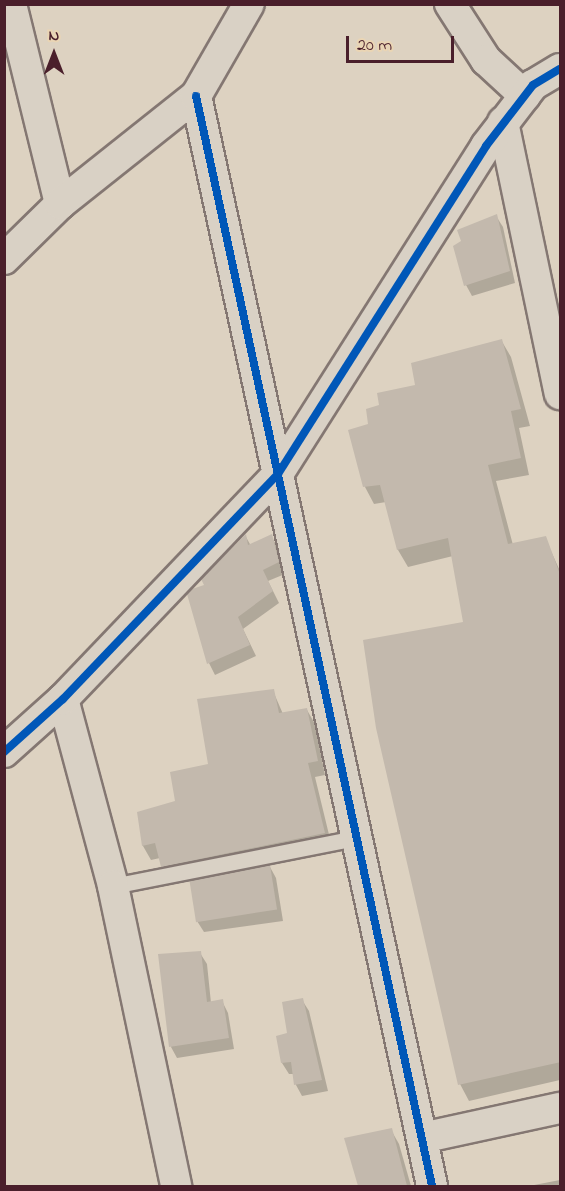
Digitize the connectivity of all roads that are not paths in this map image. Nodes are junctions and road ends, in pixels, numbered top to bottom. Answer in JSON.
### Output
{"nodes":[{"id":1,"x":10,"y":4,"type":"edge"},
{"id":2,"x":249,"y":4,"type":"edge"},
{"id":3,"x":450,"y":4,"type":"edge"},
{"id":4,"x":561,"y":69,"type":"edge"},
{"id":5,"x":196,"y":96,"type":"junction"},
{"id":6,"x":525,"y":96,"type":"junction"},
{"id":7,"x":503,"y":122,"type":"junction"},
{"id":8,"x":60,"y":204,"type":"junction"},
{"id":9,"x":4,"y":259,"type":"edge"},
{"id":10,"x":561,"y":394,"type":"edge"},
{"id":11,"x":278,"y":474,"type":"junction"},
{"id":12,"x":63,"y":699,"type":"junction"},
{"id":13,"x":4,"y":752,"type":"edge"},
{"id":14,"x":356,"y":838,"type":"junction"},
{"id":15,"x":113,"y":886,"type":"junction"},
{"id":16,"x":561,"y":1108,"type":"edge"},
{"id":17,"x":422,"y":1138,"type":"junction"},
{"id":18,"x":176,"y":1186,"type":"edge"},
{"id":19,"x":432,"y":1186,"type":"edge"}],
"edges":[{"from":1,"to":8,"type":"street"},
{"from":2,"to":5,"type":"street"},
{"from":3,"to":6,"type":"street"},
{"from":4,"to":6,"type":"street"},
{"from":5,"to":8,"type":"street"},
{"from":5,"to":11,"type":"street"},
{"from":6,"to":7,"type":"street"},
{"from":7,"to":10,"type":"street"},
{"from":7,"to":11,"type":"street"},
{"from":8,"to":9,"type":"street"},
{"from":11,"to":12,"type":"street"},
{"from":11,"to":14,"type":"street"},
{"from":12,"to":13,"type":"street"},
{"from":12,"to":15,"type":"street"},
{"from":14,"to":15,"type":"lane"},
{"from":14,"to":17,"type":"street"},
{"from":15,"to":18,"type":"street"},
{"from":16,"to":17,"type":"street"},
{"from":17,"to":19,"type":"street"}]}
